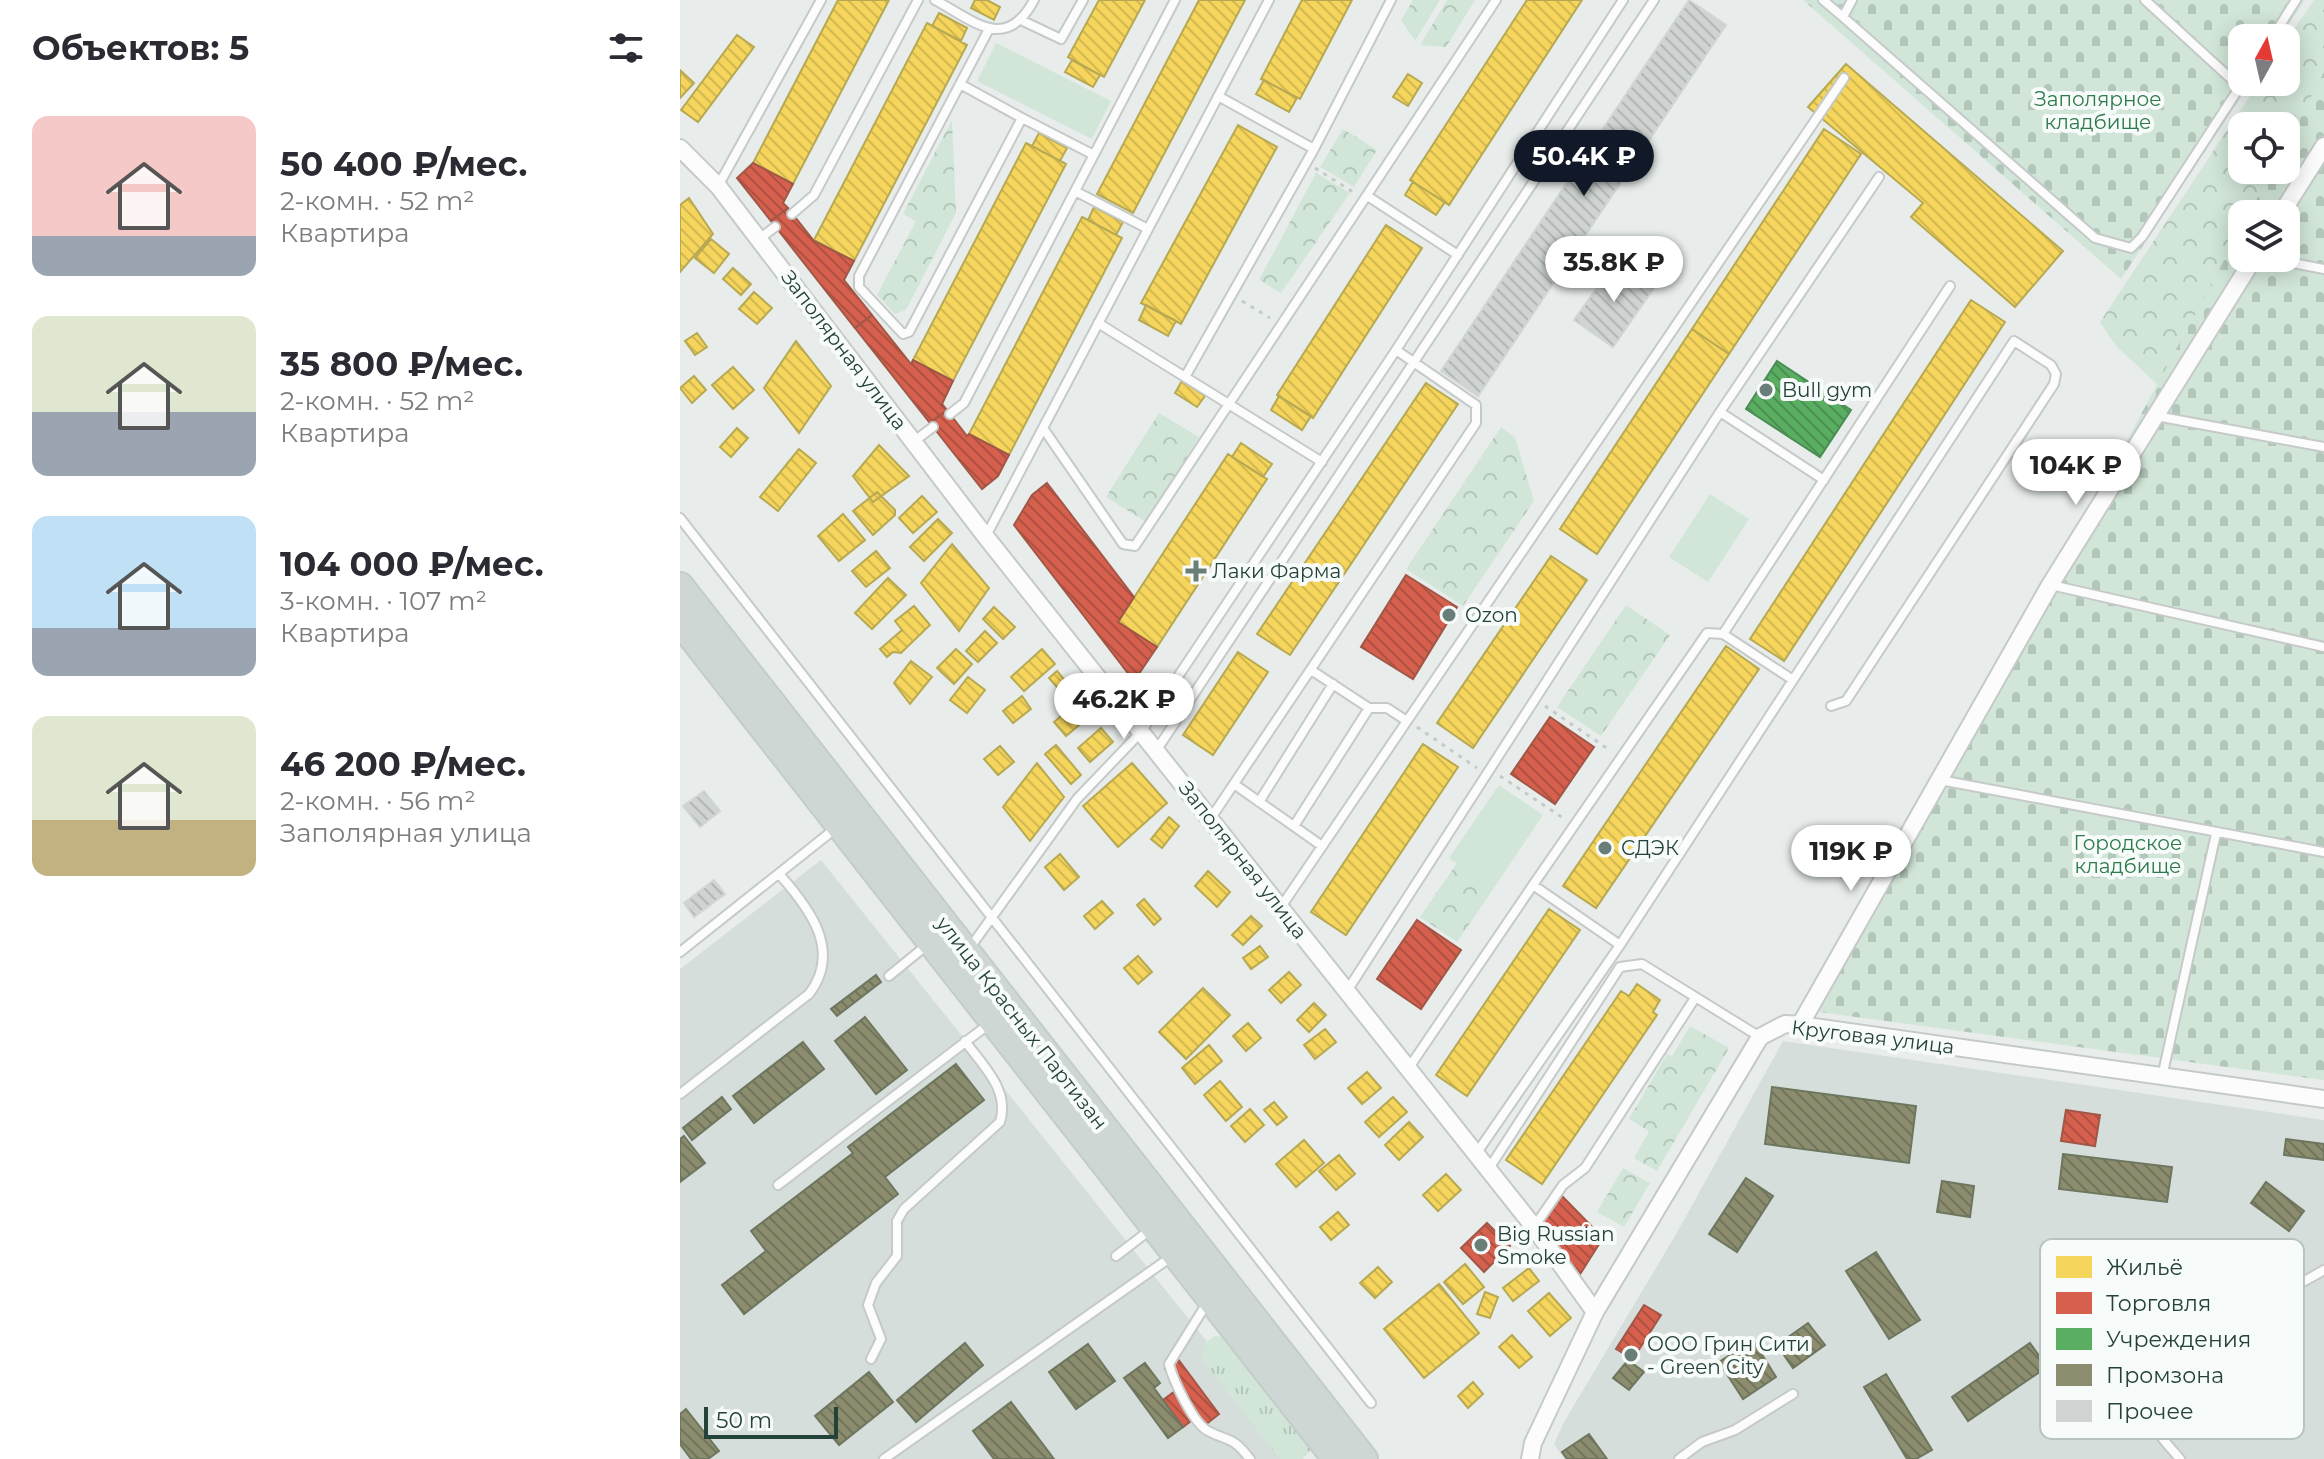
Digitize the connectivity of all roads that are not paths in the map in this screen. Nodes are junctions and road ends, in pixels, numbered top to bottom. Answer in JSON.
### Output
{"nodes":[{"id":1,"x":821,"y":0,"type":"edge"},
{"id":2,"x":918,"y":0,"type":"edge"},
{"id":3,"x":935,"y":0,"type":"edge"},
{"id":4,"x":1034,"y":0,"type":"edge"},
{"id":5,"x":1083,"y":0,"type":"edge"},
{"id":6,"x":1175,"y":0,"type":"edge"},
{"id":7,"x":1269,"y":0,"type":"edge"},
{"id":8,"x":1391,"y":0,"type":"edge"},
{"id":9,"x":1496,"y":0,"type":"edge"},
{"id":10,"x":1623,"y":0,"type":"edge"},
{"id":11,"x":1654,"y":0,"type":"edge"},
{"id":12,"x":1823,"y":0,"type":"edge"},
{"id":13,"x":1852,"y":0,"type":"edge"},
{"id":14,"x":2145,"y":0,"type":"edge"},
{"id":15,"x":2296,"y":0,"type":"edge"},
{"id":16,"x":1843,"y":17,"type":"junction"},
{"id":17,"x":1023,"y":21,"type":"junction"},
{"id":18,"x":2281,"y":24,"type":"edge"},
{"id":19,"x":989,"y":29,"type":"junction"},
{"id":20,"x":2228,"y":73,"type":"edge"},
{"id":21,"x":1844,"y":78,"type":"dead end"},
{"id":22,"x":960,"y":84,"type":"junction"},
{"id":23,"x":1218,"y":96,"type":"junction"},
{"id":24,"x":2233,"y":96,"type":"edge"},
{"id":25,"x":1022,"y":118,"type":"junction"},
{"id":26,"x":2324,"y":146,"type":"edge"},
{"id":27,"x":680,"y":148,"type":"edge"},
{"id":28,"x":1314,"y":149,"type":"junction"},
{"id":29,"x":1094,"y":155,"type":"junction"},
{"id":30,"x":1879,"y":177,"type":"dead end"},
{"id":31,"x":718,"y":186,"type":"junction"},
{"id":32,"x":1075,"y":191,"type":"junction"},
{"id":33,"x":1368,"y":198,"type":"junction"},
{"id":34,"x":2290,"y":200,"type":"edge"},
{"id":35,"x":792,"y":214,"type":"dead end"},
{"id":36,"x":775,"y":227,"type":"dead end"},
{"id":37,"x":1148,"y":229,"type":"junction"},
{"id":38,"x":759,"y":239,"type":"junction"},
{"id":39,"x":1458,"y":255,"type":"junction"},
{"id":40,"x":2300,"y":264,"type":"edge"},
{"id":41,"x":2324,"y":269,"type":"edge"},
{"id":42,"x":2245,"y":272,"type":"edge"},
{"id":43,"x":1950,"y":286,"type":"dead end"},
{"id":44,"x":1098,"y":323,"type":"junction"},
{"id":45,"x":1396,"y":350,"type":"junction"},
{"id":46,"x":1414,"y":362,"type":"junction"},
{"id":47,"x":1185,"y":377,"type":"junction"},
{"id":48,"x":1230,"y":405,"type":"junction"},
{"id":49,"x":1720,"y":412,"type":"junction"},
{"id":50,"x":950,"y":414,"type":"dead end"},
{"id":51,"x":2156,"y":416,"type":"junction"},
{"id":52,"x":933,"y":427,"type":"dead end"},
{"id":53,"x":1043,"y":428,"type":"junction"},
{"id":54,"x":913,"y":442,"type":"junction"},
{"id":55,"x":2324,"y":447,"type":"edge"},
{"id":56,"x":1322,"y":462,"type":"junction"},
{"id":57,"x":1824,"y":480,"type":"junction"},
{"id":58,"x":680,"y":518,"type":"edge"},
{"id":59,"x":986,"y":537,"type":"junction"},
{"id":60,"x":2050,"y":585,"type":"junction"},
{"id":61,"x":680,"y":586,"type":"edge"},
{"id":62,"x":680,"y":622,"type":"edge"},
{"id":63,"x":1723,"y":634,"type":"junction"},
{"id":64,"x":2324,"y":647,"type":"edge"},
{"id":65,"x":1311,"y":670,"type":"junction"},
{"id":66,"x":1793,"y":680,"type":"junction"},
{"id":67,"x":1333,"y":684,"type":"junction"},
{"id":68,"x":1831,"y":706,"type":"dead end"},
{"id":69,"x":1369,"y":708,"type":"junction"},
{"id":70,"x":1407,"y":721,"type":"junction"},
{"id":71,"x":1141,"y":732,"type":"junction"},
{"id":72,"x":1156,"y":751,"type":"junction"},
{"id":73,"x":1940,"y":780,"type":"junction"},
{"id":74,"x":1234,"y":784,"type":"junction"},
{"id":75,"x":1259,"y":802,"type":"junction"},
{"id":76,"x":1210,"y":819,"type":"junction"},
{"id":77,"x":839,"y":825,"type":"junction"},
{"id":78,"x":1294,"y":826,"type":"junction"},
{"id":79,"x":2216,"y":834,"type":"junction"},
{"id":80,"x":1322,"y":846,"type":"junction"},
{"id":81,"x":2324,"y":852,"type":"edge"},
{"id":82,"x":780,"y":875,"type":"junction"},
{"id":83,"x":1533,"y":885,"type":"junction"},
{"id":84,"x":1280,"y":908,"type":"junction"},
{"id":85,"x":992,"y":919,"type":"junction"},
{"id":86,"x":930,"y":942,"type":"junction"},
{"id":87,"x":1620,"y":945,"type":"junction"},
{"id":88,"x":680,"y":952,"type":"edge"},
{"id":89,"x":966,"y":953,"type":"junction"},
{"id":90,"x":889,"y":976,"type":"dead end"},
{"id":91,"x":1347,"y":992,"type":"junction"},
{"id":92,"x":1695,"y":998,"type":"junction"},
{"id":93,"x":993,"y":1021,"type":"junction"},
{"id":94,"x":1800,"y":1025,"type":"junction"},
{"id":95,"x":1760,"y":1037,"type":"junction"},
{"id":96,"x":965,"y":1041,"type":"junction"},
{"id":97,"x":1408,"y":1069,"type":"junction"},
{"id":98,"x":2162,"y":1077,"type":"junction"},
{"id":99,"x":680,"y":1094,"type":"edge"},
{"id":100,"x":2324,"y":1099,"type":"edge"},
{"id":101,"x":1476,"y":1155,"type":"junction"},
{"id":102,"x":1488,"y":1170,"type":"junction"},
{"id":103,"x":778,"y":1185,"type":"dead end"},
{"id":104,"x":1154,"y":1227,"type":"junction"},
{"id":105,"x":1534,"y":1227,"type":"junction"},
{"id":106,"x":1175,"y":1254,"type":"junction"},
{"id":107,"x":1116,"y":1256,"type":"dead end"},
{"id":108,"x":2324,"y":1270,"type":"edge"},
{"id":109,"x":2304,"y":1282,"type":"edge"},
{"id":110,"x":1210,"y":1299,"type":"junction"},
{"id":111,"x":1595,"y":1312,"type":"junction"},
{"id":112,"x":871,"y":1359,"type":"dead end"},
{"id":113,"x":1793,"y":1394,"type":"dead end"},
{"id":114,"x":1371,"y":1403,"type":"dead end"},
{"id":115,"x":2166,"y":1439,"type":"edge"},
{"id":116,"x":1340,"y":1454,"type":"edge"},
{"id":117,"x":884,"y":1459,"type":"edge"},
{"id":118,"x":1250,"y":1459,"type":"edge"},
{"id":119,"x":1530,"y":1459,"type":"edge"},
{"id":120,"x":1679,"y":1459,"type":"edge"},
{"id":121,"x":2180,"y":1459,"type":"edge"}],
"edges":[{"from":1,"to":31,"type":"lane"},
{"from":2,"to":35,"type":"lane"},
{"from":3,"to":19,"type":"lane"},
{"from":4,"to":17,"type":"lane"},
{"from":5,"to":17,"type":"lane"},
{"from":6,"to":29,"type":"lane"},
{"from":7,"to":23,"type":"lane"},
{"from":8,"to":28,"type":"lane"},
{"from":9,"to":33,"type":"lane"},
{"from":10,"to":39,"type":"lane"},
{"from":11,"to":46,"type":"lane"},
{"from":12,"to":16,"type":"lane"},
{"from":13,"to":16,"type":"lane"},
{"from":14,"to":20,"type":"lane"},
{"from":15,"to":18,"type":"lane"},
{"from":16,"to":24,"type":"lane"},
{"from":17,"to":19,"type":"lane"},
{"from":19,"to":22,"type":"lane"},
{"from":21,"to":70,"type":"lane"},
{"from":22,"to":25,"type":"lane"},
{"from":22,"to":25,"type":"lane"},
{"from":23,"to":28,"type":"lane"},
{"from":23,"to":37,"type":"lane"},
{"from":25,"to":29,"type":"lane"},
{"from":26,"to":34,"type":"street"},
{"from":27,"to":31,"type":"street","name":"Заполярная улица"},
{"from":28,"to":47,"type":"lane"},
{"from":29,"to":32,"type":"lane"},
{"from":30,"to":49,"type":"lane"},
{"from":31,"to":38,"type":"street","name":"Заполярная улица"},
{"from":32,"to":37,"type":"lane"},
{"from":32,"to":50,"type":"lane"},
{"from":33,"to":39,"type":"lane"},
{"from":33,"to":48,"type":"lane"},
{"from":36,"to":38,"type":"lane"},
{"from":37,"to":44,"type":"lane"},
{"from":38,"to":54,"type":"street","name":"Заполярная улица"},
{"from":39,"to":45,"type":"lane"},
{"from":40,"to":41,"type":"lane"},
{"from":42,"to":51,"type":"street"},
{"from":43,"to":57,"type":"lane"},
{"from":44,"to":47,"type":"lane"},
{"from":44,"to":53,"type":"lane"},
{"from":45,"to":46,"type":"lane"},
{"from":45,"to":56,"type":"lane"},
{"from":46,"to":65,"type":"lane"},
{"from":46,"to":72,"type":"lane"},
{"from":47,"to":48,"type":"lane"},
{"from":48,"to":53,"type":"lane"},
{"from":48,"to":56,"type":"lane"},
{"from":49,"to":57,"type":"lane"},
{"from":49,"to":91,"type":"lane"},
{"from":51,"to":55,"type":"lane"},
{"from":51,"to":60,"type":"street"},
{"from":52,"to":54,"type":"lane"},
{"from":53,"to":59,"type":"lane"},
{"from":54,"to":59,"type":"street","name":"Заполярная улица"},
{"from":56,"to":71,"type":"lane"},
{"from":57,"to":63,"type":"lane"},
{"from":58,"to":85,"type":"lane"},
{"from":59,"to":71,"type":"street","name":"Заполярная улица"},
{"from":60,"to":64,"type":"lane"},
{"from":60,"to":73,"type":"street"},
{"from":61,"to":89,"type":"main road","name":"улица Красных Партизан"},
{"from":62,"to":77,"type":"main road","name":"улица Красных Партизан"},
{"from":63,"to":66,"type":"lane"},
{"from":63,"to":83,"type":"lane"},
{"from":65,"to":67,"type":"lane"},
{"from":65,"to":74,"type":"lane"},
{"from":66,"to":68,"type":"lane"},
{"from":66,"to":87,"type":"lane"},
{"from":67,"to":69,"type":"lane"},
{"from":67,"to":75,"type":"lane"},
{"from":69,"to":70,"type":"lane"},
{"from":69,"to":78,"type":"lane"},
{"from":70,"to":80,"type":"lane"},
{"from":71,"to":72,"type":"street","name":"Заполярная улица"},
{"from":71,"to":85,"type":"lane"},
{"from":72,"to":76,"type":"street","name":"Заполярная улица"},
{"from":73,"to":79,"type":"lane"},
{"from":73,"to":94,"type":"street"},
{"from":74,"to":75,"type":"lane"},
{"from":74,"to":76,"type":"lane"},
{"from":75,"to":78,"type":"lane"},
{"from":76,"to":84,"type":"street","name":"Заполярная улица"},
{"from":77,"to":82,"type":"lane"},
{"from":77,"to":86,"type":"main road","name":"улица Красных Партизан"},
{"from":78,"to":80,"type":"lane"},
{"from":79,"to":81,"type":"lane"},
{"from":79,"to":98,"type":"lane"},
{"from":80,"to":84,"type":"lane"},
{"from":82,"to":88,"type":"lane"},
{"from":82,"to":99,"type":"lane"},
{"from":83,"to":87,"type":"lane"},
{"from":83,"to":97,"type":"lane"},
{"from":84,"to":91,"type":"street","name":"Заполярная улица"},
{"from":85,"to":89,"type":"lane"},
{"from":85,"to":114,"type":"lane"},
{"from":86,"to":90,"type":"lane"},
{"from":86,"to":93,"type":"main road","name":"улица Красных Партизан"},
{"from":87,"to":101,"type":"lane"},
{"from":89,"to":116,"type":"main road","name":"улица Красных Партизан"},
{"from":91,"to":97,"type":"street","name":"Заполярная улица"},
{"from":92,"to":95,"type":"lane"},
{"from":92,"to":102,"type":"lane"},
{"from":92,"to":105,"type":"lane"},
{"from":93,"to":96,"type":"lane"},
{"from":93,"to":104,"type":"main road","name":"улица Красных Партизан"},
{"from":94,"to":95,"type":"street","name":"Круговая улица"},
{"from":94,"to":98,"type":"street","name":"Круговая улица"},
{"from":95,"to":111,"type":"street"},
{"from":96,"to":103,"type":"lane"},
{"from":96,"to":112,"type":"lane"},
{"from":97,"to":101,"type":"street","name":"Заполярная улица"},
{"from":98,"to":100,"type":"street","name":"Круговая улица"},
{"from":101,"to":102,"type":"street","name":"Заполярная улица"},
{"from":102,"to":105,"type":"street","name":"Заполярная улица"},
{"from":104,"to":106,"type":"main road","name":"улица Красных Партизан"},
{"from":104,"to":107,"type":"lane"},
{"from":105,"to":111,"type":"street","name":"Заполярная улица"},
{"from":106,"to":110,"type":"main road","name":"улица Красных Партизан"},
{"from":106,"to":117,"type":"lane"},
{"from":108,"to":109,"type":"lane"},
{"from":110,"to":116,"type":"main road","name":"улица Красных Партизан"},
{"from":110,"to":118,"type":"lane"},
{"from":111,"to":119,"type":"street"},
{"from":113,"to":120,"type":"lane"},
{"from":115,"to":121,"type":"lane"}]}
